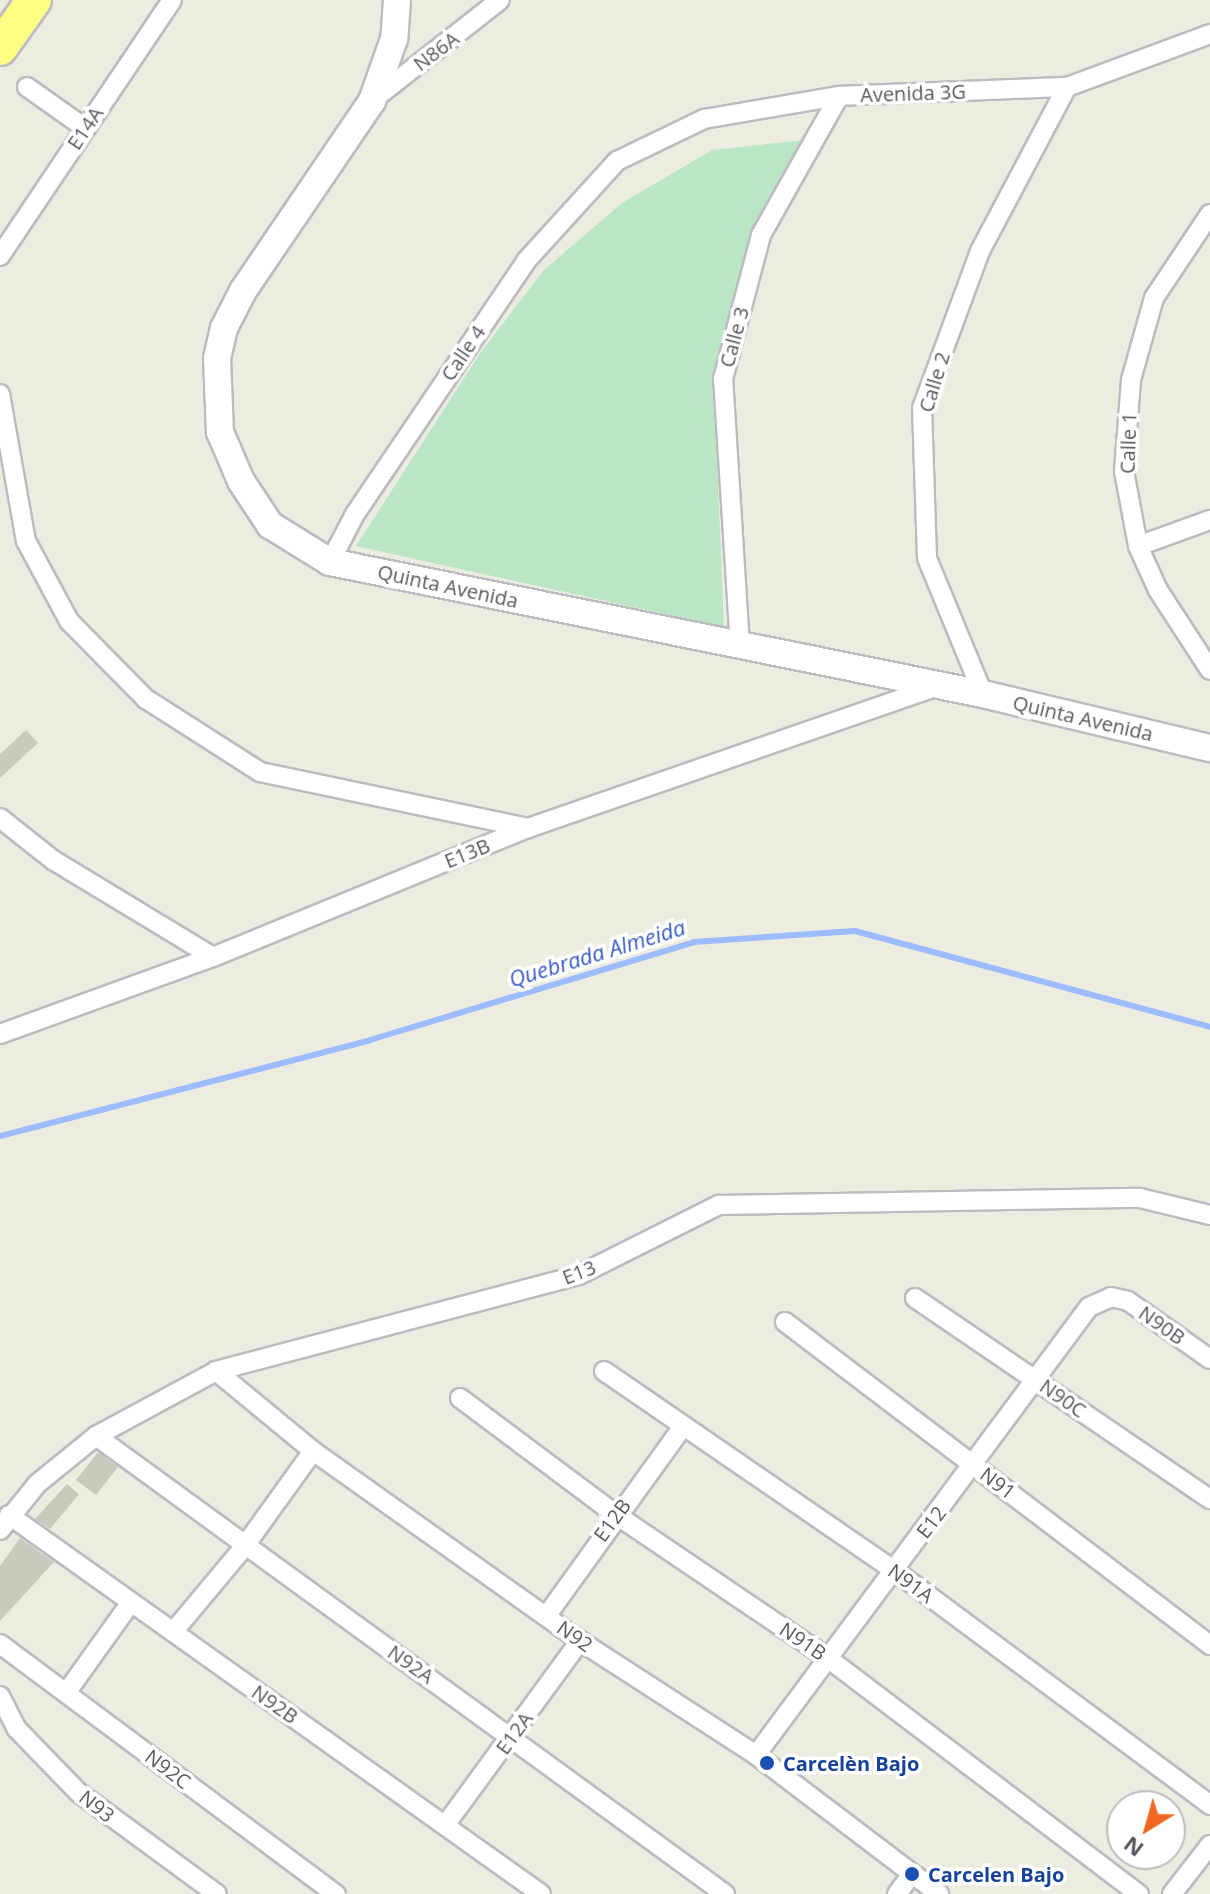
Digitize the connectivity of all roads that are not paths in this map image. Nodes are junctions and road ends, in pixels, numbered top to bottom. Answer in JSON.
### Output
{"nodes":[{"id":1,"x":34,"y":0,"type":"edge"},
{"id":2,"x":172,"y":0,"type":"edge"},
{"id":3,"x":397,"y":0,"type":"edge"},
{"id":4,"x":500,"y":0,"type":"edge"},
{"id":5,"x":1210,"y":34,"type":"edge"},
{"id":6,"x":0,"y":48,"type":"edge"},
{"id":7,"x":27,"y":87,"type":"dead end"},
{"id":8,"x":1067,"y":87,"type":"junction"},
{"id":9,"x":839,"y":96,"type":"junction"},
{"id":10,"x":372,"y":101,"type":"junction"},
{"id":11,"x":85,"y":128,"type":"junction"},
{"id":12,"x":617,"y":161,"type":"joint"},
{"id":13,"x":1210,"y":214,"type":"edge"},
{"id":14,"x":0,"y":256,"type":"edge"},
{"id":15,"x":0,"y":394,"type":"edge"},
{"id":16,"x":1210,"y":520,"type":"edge"},
{"id":17,"x":1138,"y":546,"type":"junction"},
{"id":18,"x":330,"y":562,"type":"junction"},
{"id":19,"x":740,"y":647,"type":"junction"},
{"id":20,"x":1210,"y":670,"type":"edge"},
{"id":21,"x":939,"y":686,"type":"junction"},
{"id":22,"x":983,"y":694,"type":"junction"},
{"id":23,"x":1210,"y":748,"type":"edge"},
{"id":24,"x":0,"y":818,"type":"edge"},
{"id":25,"x":528,"y":828,"type":"junction"},
{"id":26,"x":213,"y":957,"type":"junction"},
{"id":27,"x":0,"y":1034,"type":"edge"},
{"id":28,"x":1210,"y":1215,"type":"edge"},
{"id":29,"x":1111,"y":1297,"type":"joint"},
{"id":30,"x":915,"y":1298,"type":"dead end"},
{"id":31,"x":785,"y":1322,"type":"dead end"},
{"id":32,"x":1210,"y":1359,"type":"edge"},
{"id":33,"x":216,"y":1371,"type":"junction"},
{"id":34,"x":604,"y":1371,"type":"dead end"},
{"id":35,"x":1038,"y":1381,"type":"junction"},
{"id":36,"x":460,"y":1398,"type":"dead end"},
{"id":37,"x":681,"y":1429,"type":"junction"},
{"id":38,"x":96,"y":1436,"type":"junction"},
{"id":39,"x":313,"y":1451,"type":"junction"},
{"id":40,"x":975,"y":1466,"type":"junction"},
{"id":41,"x":1210,"y":1499,"type":"edge"},
{"id":42,"x":615,"y":1514,"type":"junction"},
{"id":43,"x":4,"y":1522,"type":"edge"},
{"id":44,"x":244,"y":1547,"type":"junction"},
{"id":45,"x":894,"y":1570,"type":"junction"},
{"id":46,"x":129,"y":1605,"type":"junction"},
{"id":47,"x":547,"y":1615,"type":"junction"},
{"id":48,"x":173,"y":1632,"type":"junction"},
{"id":49,"x":580,"y":1641,"type":"junction"},
{"id":50,"x":0,"y":1644,"type":"edge"},
{"id":51,"x":1210,"y":1645,"type":"edge"},
{"id":52,"x":829,"y":1659,"type":"junction"},
{"id":53,"x":66,"y":1693,"type":"junction"},
{"id":54,"x":0,"y":1696,"type":"edge"},
{"id":55,"x":513,"y":1734,"type":"junction"},
{"id":56,"x":756,"y":1755,"type":"junction"},
{"id":57,"x":1210,"y":1805,"type":"edge"},
{"id":58,"x":446,"y":1824,"type":"junction"},
{"id":59,"x":1210,"y":1845,"type":"edge"},
{"id":60,"x":912,"y":1874,"type":"junction"},
{"id":61,"x":217,"y":1894,"type":"edge"},
{"id":62,"x":336,"y":1894,"type":"edge"},
{"id":63,"x":541,"y":1894,"type":"edge"},
{"id":64,"x":725,"y":1894,"type":"edge"},
{"id":65,"x":897,"y":1894,"type":"edge"},
{"id":66,"x":939,"y":1894,"type":"edge"},
{"id":67,"x":1139,"y":1894,"type":"edge"},
{"id":68,"x":1172,"y":1894,"type":"edge"}],
"edges":[{"from":1,"to":6,"type":"highway"},
{"from":2,"to":11,"type":"street","name":"E14A"},
{"from":3,"to":10,"type":"street","name":"Quinta Avenida"},
{"from":4,"to":10,"type":"street","name":"N86A"},
{"from":5,"to":8,"type":"street","name":"Avenida 3G"},
{"from":7,"to":11,"type":"street"},
{"from":8,"to":9,"type":"street","name":"Avenida 3G"},
{"from":8,"to":22,"type":"street","name":"Calle 2"},
{"from":9,"to":12,"type":"street","name":"Avenida 3G"},
{"from":9,"to":19,"type":"street","name":"Calle 3"},
{"from":10,"to":18,"type":"street","name":"Quinta Avenida"},
{"from":11,"to":14,"type":"street","name":"E14A"},
{"from":12,"to":18,"type":"street","name":"Calle 4"},
{"from":13,"to":17,"type":"street","name":"Calle 1"},
{"from":15,"to":25,"type":"street"},
{"from":16,"to":17,"type":"street"},
{"from":17,"to":20,"type":"street","name":"Calle 1"},
{"from":18,"to":19,"type":"street","name":"Quinta Avenida"},
{"from":19,"to":21,"type":"street","name":"Quinta Avenida"},
{"from":21,"to":22,"type":"street","name":"Quinta Avenida"},
{"from":21,"to":25,"type":"street","name":"E13B"},
{"from":22,"to":23,"type":"street","name":"Quinta Avenida"},
{"from":24,"to":26,"type":"street"},
{"from":25,"to":26,"type":"street","name":"E13B"},
{"from":26,"to":27,"type":"street","name":"E13B"},
{"from":28,"to":33,"type":"street","name":"E13"},
{"from":29,"to":32,"type":"street","name":"N90B"},
{"from":29,"to":35,"type":"street","name":"E12"},
{"from":30,"to":35,"type":"street","name":"N90C"},
{"from":31,"to":40,"type":"street","name":"N91"},
{"from":33,"to":38,"type":"street","name":"E13"},
{"from":33,"to":39,"type":"street","name":"N92"},
{"from":34,"to":37,"type":"street","name":"N91A"},
{"from":35,"to":40,"type":"street","name":"E12"},
{"from":35,"to":41,"type":"street","name":"N90C"},
{"from":36,"to":42,"type":"street","name":"N91B"},
{"from":37,"to":42,"type":"street","name":"E12B"},
{"from":37,"to":45,"type":"street","name":"N91A"},
{"from":38,"to":43,"type":"street","name":"E13"},
{"from":38,"to":44,"type":"street","name":"N92A"},
{"from":39,"to":44,"type":"street"},
{"from":39,"to":47,"type":"street","name":"N92"},
{"from":40,"to":45,"type":"street","name":"E12"},
{"from":40,"to":51,"type":"street","name":"N91"},
{"from":42,"to":47,"type":"street","name":"E12B"},
{"from":42,"to":52,"type":"street","name":"N91B"},
{"from":43,"to":46,"type":"street","name":"N92B"},
{"from":44,"to":48,"type":"street"},
{"from":44,"to":55,"type":"street","name":"N92A"},
{"from":45,"to":52,"type":"street","name":"E12"},
{"from":45,"to":57,"type":"street","name":"N91A"},
{"from":46,"to":48,"type":"street","name":"N92B"},
{"from":46,"to":53,"type":"street"},
{"from":47,"to":49,"type":"street","name":"N92"},
{"from":48,"to":58,"type":"street","name":"N92B"},
{"from":49,"to":55,"type":"street","name":"E12A"},
{"from":49,"to":56,"type":"street","name":"N92"},
{"from":50,"to":53,"type":"street","name":"N92C"},
{"from":52,"to":56,"type":"street","name":"E12"},
{"from":52,"to":67,"type":"street","name":"N91B"},
{"from":53,"to":62,"type":"street","name":"N92C"},
{"from":54,"to":61,"type":"street","name":"N93"},
{"from":55,"to":58,"type":"street","name":"E12A"},
{"from":55,"to":64,"type":"street","name":"N92A"},
{"from":56,"to":60,"type":"street","name":"N92"},
{"from":58,"to":63,"type":"street","name":"N92B"},
{"from":59,"to":68,"type":"street"},
{"from":60,"to":65,"type":"street"},
{"from":60,"to":66,"type":"street","name":"N92"}]}
